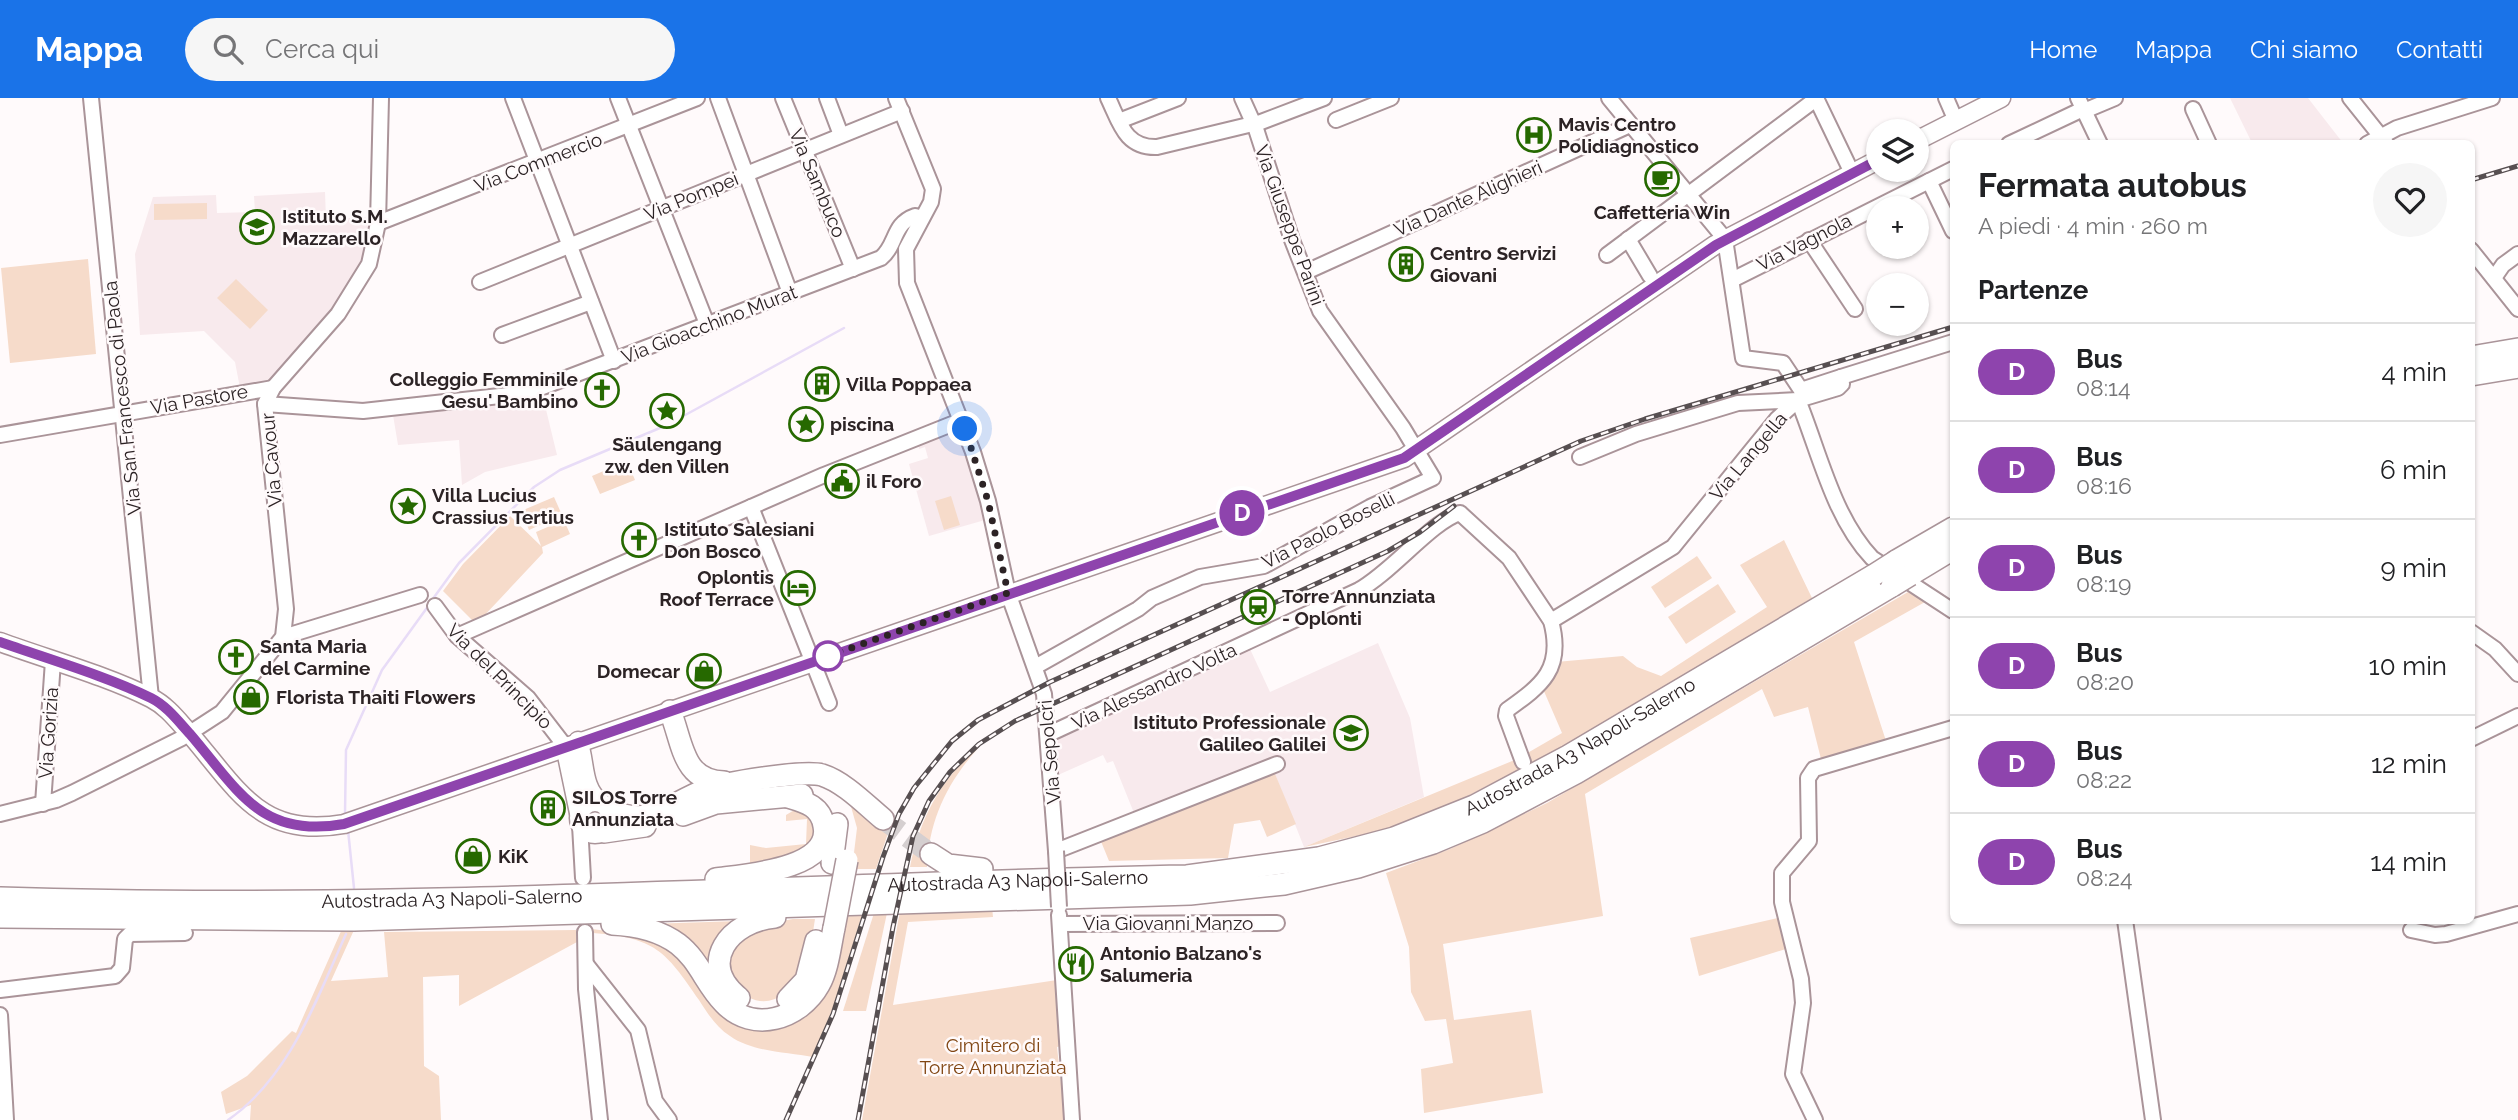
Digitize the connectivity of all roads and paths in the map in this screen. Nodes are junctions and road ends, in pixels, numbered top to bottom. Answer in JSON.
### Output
{"nodes":[{"id":1,"x":91,"y":98,"type":"edge"},
{"id":2,"x":381,"y":98,"type":"edge"},
{"id":3,"x":513,"y":98,"type":"edge"},
{"id":4,"x":618,"y":98,"type":"edge"},
{"id":5,"x":697,"y":98,"type":"edge"},
{"id":6,"x":718,"y":98,"type":"edge"},
{"id":7,"x":783,"y":98,"type":"edge"},
{"id":8,"x":827,"y":98,"type":"edge"},
{"id":9,"x":1108,"y":98,"type":"edge"},
{"id":10,"x":1178,"y":98,"type":"edge"},
{"id":11,"x":1324,"y":98,"type":"edge"},
{"id":12,"x":1391,"y":98,"type":"edge"},
{"id":13,"x":1609,"y":98,"type":"edge"},
{"id":14,"x":1816,"y":98,"type":"edge"},
{"id":15,"x":1946,"y":98,"type":"edge"},
{"id":16,"x":2115,"y":98,"type":"edge"},
{"id":17,"x":2350,"y":98,"type":"edge"},
{"id":18,"x":2492,"y":98,"type":"edge"},
{"id":19,"x":1247,"y":99,"type":"edge"},
{"id":20,"x":1992,"y":100,"type":"edge"},
{"id":21,"x":899,"y":104,"type":"edge"},
{"id":22,"x":1359,"y":104,"type":"edge"},
{"id":23,"x":2082,"y":106,"type":"edge"},
{"id":24,"x":2193,"y":109,"type":"dead end"},
{"id":25,"x":1336,"y":120,"type":"dead end"},
{"id":26,"x":1119,"y":121,"type":"junction"},
{"id":27,"x":1956,"y":121,"type":"junction"},
{"id":28,"x":1254,"y":124,"type":"junction"},
{"id":29,"x":629,"y":125,"type":"junction"},
{"id":30,"x":1630,"y":125,"type":"junction"},
{"id":31,"x":1929,"y":134,"type":"edge"},
{"id":32,"x":841,"y":135,"type":"junction"},
{"id":33,"x":2016,"y":140,"type":"edge"},
{"id":34,"x":2098,"y":140,"type":"edge"},
{"id":35,"x":2207,"y":140,"type":"edge"},
{"id":36,"x":2384,"y":140,"type":"edge"},
{"id":37,"x":804,"y":150,"type":"junction"},
{"id":38,"x":538,"y":162,"type":"junction"},
{"id":39,"x":1866,"y":166,"type":"edge"},
{"id":40,"x":1950,"y":170,"type":"edge"},
{"id":41,"x":747,"y":173,"type":"junction"},
{"id":42,"x":1852,"y":173,"type":"junction"},
{"id":43,"x":1929,"y":181,"type":"joint"},
{"id":44,"x":1927,"y":182,"type":"edge"},
{"id":45,"x":1687,"y":193,"type":"junction"},
{"id":46,"x":662,"y":208,"type":"junction"},
{"id":47,"x":922,"y":218,"type":"junction"},
{"id":48,"x":378,"y":223,"type":"junction"},
{"id":49,"x":1950,"y":225,"type":"edge"},
{"id":50,"x":1628,"y":239,"type":"junction"},
{"id":51,"x":1725,"y":239,"type":"junction"},
{"id":52,"x":1810,"y":240,"type":"junction"},
{"id":53,"x":570,"y":245,"type":"junction"},
{"id":54,"x":2518,"y":254,"type":"edge"},
{"id":55,"x":1607,"y":255,"type":"dead end"},
{"id":56,"x":2475,"y":255,"type":"edge"},
{"id":57,"x":853,"y":269,"type":"junction"},
{"id":58,"x":1306,"y":272,"type":"junction"},
{"id":59,"x":1650,"y":276,"type":"dead end"},
{"id":60,"x":2494,"y":278,"type":"junction"},
{"id":61,"x":1732,"y":280,"type":"junction"},
{"id":62,"x":480,"y":282,"type":"dead end"},
{"id":63,"x":790,"y":293,"type":"junction"},
{"id":64,"x":591,"y":302,"type":"junction"},
{"id":65,"x":1855,"y":309,"type":"dead end"},
{"id":66,"x":2518,"y":309,"type":"edge"},
{"id":67,"x":707,"y":324,"type":"junction"},
{"id":68,"x":502,"y":335,"type":"dead end"},
{"id":69,"x":1950,"y":343,"type":"edge"},
{"id":70,"x":2518,"y":349,"type":"edge"},
{"id":71,"x":2475,"y":356,"type":"edge"},
{"id":72,"x":614,"y":361,"type":"junction"},
{"id":73,"x":2518,"y":367,"type":"edge"},
{"id":74,"x":2475,"y":374,"type":"edge"},
{"id":75,"x":1841,"y":377,"type":"junction"},
{"id":76,"x":273,"y":388,"type":"junction"},
{"id":77,"x":1798,"y":400,"type":"junction"},
{"id":78,"x":265,"y":404,"type":"junction"},
{"id":79,"x":124,"y":412,"type":"junction"},
{"id":80,"x":962,"y":420,"type":"junction"},
{"id":81,"x":0,"y":435,"type":"edge"},
{"id":82,"x":1418,"y":450,"type":"junction"},
{"id":83,"x":1580,"y":457,"type":"dead end"},
{"id":84,"x":1433,"y":478,"type":"joint"},
{"id":85,"x":751,"y":507,"type":"junction"},
{"id":86,"x":1950,"y":530,"type":"edge"},
{"id":87,"x":1950,"y":550,"type":"edge"},
{"id":88,"x":1893,"y":574,"type":"junction"},
{"id":89,"x":1008,"y":593,"type":"junction"},
{"id":90,"x":420,"y":595,"type":"dead end"},
{"id":91,"x":435,"y":606,"type":"dead end"},
{"id":92,"x":1950,"y":609,"type":"edge"},
{"id":93,"x":1551,"y":621,"type":"junction"},
{"id":94,"x":2475,"y":635,"type":"edge"},
{"id":95,"x":457,"y":636,"type":"junction"},
{"id":96,"x":283,"y":637,"type":"junction"},
{"id":97,"x":0,"y":642,"type":"edge"},
{"id":98,"x":53,"y":662,"type":"junction"},
{"id":99,"x":811,"y":662,"type":"junction"},
{"id":100,"x":1035,"y":667,"type":"junction"},
{"id":101,"x":2518,"y":674,"type":"edge"},
{"id":102,"x":151,"y":698,"type":"junction"},
{"id":103,"x":829,"y":703,"type":"dead end"},
{"id":104,"x":670,"y":711,"type":"junction"},
{"id":105,"x":2518,"y":716,"type":"edge"},
{"id":106,"x":1950,"y":730,"type":"edge"},
{"id":107,"x":189,"y":733,"type":"junction"},
{"id":108,"x":1049,"y":734,"type":"junction"},
{"id":109,"x":2475,"y":737,"type":"edge"},
{"id":110,"x":572,"y":743,"type":"junction"},
{"id":111,"x":1523,"y":762,"type":"dead end"},
{"id":112,"x":1277,"y":764,"type":"dead end"},
{"id":113,"x":770,"y":780,"type":"junction"},
{"id":114,"x":737,"y":783,"type":"junction"},
{"id":115,"x":788,"y":797,"type":"junction"},
{"id":116,"x":43,"y":804,"type":"junction"},
{"id":117,"x":605,"y":806,"type":"junction"},
{"id":118,"x":0,"y":814,"type":"edge"},
{"id":119,"x":580,"y":819,"type":"junction"},
{"id":120,"x":883,"y":819,"type":"tunnel mouth"},
{"id":121,"x":602,"y":833,"type":"junction"},
{"id":122,"x":1056,"y":851,"type":"junction"},
{"id":123,"x":581,"y":853,"type":"junction"},
{"id":124,"x":932,"y":854,"type":"tunnel mouth"},
{"id":125,"x":840,"y":861,"type":"junction"},
{"id":126,"x":1158,"y":877,"type":"junction"},
{"id":127,"x":583,"y":878,"type":"dead end"},
{"id":128,"x":560,"y":897,"type":"junction"},
{"id":129,"x":0,"y":898,"type":"edge"},
{"id":130,"x":881,"y":902,"type":"junction"},
{"id":131,"x":2518,"y":914,"type":"edge"},
{"id":132,"x":0,"y":917,"type":"edge"},
{"id":133,"x":460,"y":918,"type":"junction"},
{"id":134,"x":1277,"y":923,"type":"dead end"},
{"id":135,"x":1060,"y":924,"type":"junction"},
{"id":136,"x":2126,"y":924,"type":"edge"},
{"id":137,"x":826,"y":929,"type":"junction"},
{"id":138,"x":2411,"y":930,"type":"dead end"},
{"id":139,"x":585,"y":932,"type":"dead end"},
{"id":140,"x":185,"y":933,"type":"dead end"},
{"id":141,"x":585,"y":962,"type":"junction"},
{"id":142,"x":0,"y":990,"type":"edge"},
{"id":143,"x":0,"y":1015,"type":"edge"},
{"id":144,"x":6,"y":1120,"type":"edge"},
{"id":145,"x":600,"y":1120,"type":"edge"},
{"id":146,"x":668,"y":1120,"type":"edge"},
{"id":147,"x":1072,"y":1120,"type":"edge"},
{"id":148,"x":1815,"y":1120,"type":"edge"},
{"id":149,"x":2153,"y":1120,"type":"edge"}],
"edges":[{"from":1,"to":79,"type":"street","name":"Via San Francesco di Paola"},
{"from":2,"to":48,"type":"street","name":"Via Cavour"},
{"from":3,"to":38,"type":"street"},
{"from":4,"to":29,"type":"street"},
{"from":5,"to":29,"type":"street","name":"Via Commercio"},
{"from":6,"to":41,"type":"street"},
{"from":7,"to":37,"type":"street","name":"Via Sambuco"},
{"from":8,"to":32,"type":"street"},
{"from":9,"to":26,"type":"street"},
{"from":10,"to":26,"type":"street"},
{"from":11,"to":28,"type":"street"},
{"from":12,"to":22,"type":"street"},
{"from":13,"to":30,"type":"street"},
{"from":14,"to":42,"type":"street"},
{"from":14,"to":45,"type":"street"},
{"from":15,"to":27,"type":"street"},
{"from":16,"to":23,"type":"street"},
{"from":17,"to":36,"type":"street"},
{"from":18,"to":36,"type":"street"},
{"from":19,"to":28,"type":"street","name":"Via Giuseppe Parini"},
{"from":20,"to":27,"type":"main road"},
{"from":21,"to":32,"type":"street","name":"Via Pompei"},
{"from":21,"to":47,"type":"street","name":"Via Sepolcri"},
{"from":22,"to":25,"type":"street"},
{"from":23,"to":33,"type":"street"},
{"from":23,"to":34,"type":"street"},
{"from":24,"to":35,"type":"street"},
{"from":26,"to":28,"type":"street"},
{"from":27,"to":31,"type":"main road"},
{"from":28,"to":58,"type":"street","name":"Via Giuseppe Parini"},
{"from":29,"to":38,"type":"street","name":"Via Commercio"},
{"from":29,"to":46,"type":"street"},
{"from":30,"to":45,"type":"street"},
{"from":30,"to":58,"type":"street","name":"Via Dante Alighieri"},
{"from":32,"to":37,"type":"street","name":"Via Pompei"},
{"from":37,"to":41,"type":"street","name":"Via Pompei"},
{"from":37,"to":57,"type":"street","name":"Via Sambuco"},
{"from":38,"to":48,"type":"street","name":"Via Commercio"},
{"from":38,"to":53,"type":"street"},
{"from":39,"to":42,"type":"main road"},
{"from":40,"to":43,"type":"street","name":"Via Vagnola"},
{"from":41,"to":46,"type":"street","name":"Via Pompei"},
{"from":41,"to":63,"type":"street"},
{"from":42,"to":51,"type":"main road"},
{"from":43,"to":49,"type":"street"},
{"from":44,"to":52,"type":"street","name":"Via Vagnola"},
{"from":45,"to":50,"type":"street"},
{"from":45,"to":51,"type":"street"},
{"from":46,"to":53,"type":"street","name":"Via Pompei"},
{"from":46,"to":67,"type":"street"},
{"from":47,"to":57,"type":"street","name":"Via Gioacchino Murat"},
{"from":47,"to":80,"type":"street","name":"Via Sepolcri"},
{"from":48,"to":76,"type":"street","name":"Via Cavour"},
{"from":50,"to":55,"type":"street"},
{"from":50,"to":59,"type":"street"},
{"from":51,"to":61,"type":"street"},
{"from":51,"to":82,"type":"main road"},
{"from":52,"to":61,"type":"street","name":"Via Vagnola"},
{"from":52,"to":65,"type":"street"},
{"from":53,"to":62,"type":"street","name":"Via Pompei"},
{"from":53,"to":64,"type":"street"},
{"from":54,"to":60,"type":"street"},
{"from":56,"to":60,"type":"street"},
{"from":57,"to":63,"type":"street","name":"Via Gioacchino Murat"},
{"from":58,"to":82,"type":"street","name":"Via Giuseppe Parini"},
{"from":60,"to":66,"type":"street"},
{"from":61,"to":75,"type":"street"},
{"from":63,"to":67,"type":"street","name":"Via Gioacchino Murat"},
{"from":64,"to":68,"type":"street"},
{"from":64,"to":72,"type":"street"},
{"from":67,"to":72,"type":"street","name":"Via Gioacchino Murat"},
{"from":69,"to":75,"type":"street"},
{"from":70,"to":71,"type":"highway"},
{"from":72,"to":78,"type":"street","name":"Via Gioacchino Murat"},
{"from":73,"to":74,"type":"highway"},
{"from":75,"to":77,"type":"street"},
{"from":76,"to":78,"type":"street","name":"Via Cavour"},
{"from":76,"to":79,"type":"street","name":"Via Pastore"},
{"from":77,"to":83,"type":"street","name":"Via Langella"},
{"from":77,"to":92,"type":"street"},
{"from":77,"to":93,"type":"street","name":"Via Langella"},
{"from":78,"to":96,"type":"street","name":"Via Cavour"},
{"from":79,"to":81,"type":"street","name":"Via Pastore"},
{"from":79,"to":102,"type":"street","name":"Via San Francesco di Paola"},
{"from":80,"to":85,"type":"street"},
{"from":80,"to":89,"type":"street","name":"Via Sepolcri"},
{"from":82,"to":84,"type":"street","name":"Via Giuseppe Parini"},
{"from":82,"to":89,"type":"main road"},
{"from":84,"to":100,"type":"street","name":"Via Paolo Boselli"},
{"from":85,"to":95,"type":"street"},
{"from":85,"to":99,"type":"street"},
{"from":86,"to":88,"type":"highway","name":"Autostrada A3 Napoli-Salerno"},
{"from":87,"to":88,"type":"highway","name":"Autostrada A3 Napoli-Salerno"},
{"from":88,"to":126,"type":"highway","name":"Autostrada A3 Napoli-Salerno"},
{"from":88,"to":130,"type":"highway","name":"Autostrada A3 Napoli-Salerno"},
{"from":89,"to":99,"type":"main road"},
{"from":89,"to":100,"type":"street","name":"Via Sepolcri"},
{"from":90,"to":96,"type":"street"},
{"from":91,"to":95,"type":"street","name":"Via del Principio"},
{"from":93,"to":108,"type":"street","name":"Via Alessandro Volta"},
{"from":93,"to":111,"type":"street","name":"Via Alessandro Volta"},
{"from":94,"to":101,"type":"street"},
{"from":95,"to":110,"type":"street","name":"Via del Principio"},
{"from":96,"to":107,"type":"street"},
{"from":97,"to":98,"type":"main road"},
{"from":98,"to":102,"type":"main road"},
{"from":98,"to":116,"type":"street","name":"Via Gorizia"},
{"from":99,"to":103,"type":"street"},
{"from":99,"to":104,"type":"main road"},
{"from":100,"to":108,"type":"street","name":"Via Sepolcri"},
{"from":102,"to":107,"type":"main road"},
{"from":104,"to":110,"type":"main road"},
{"from":104,"to":114,"type":"highway"},
{"from":105,"to":109,"type":"street"},
{"from":106,"to":148,"type":"street"},
{"from":107,"to":110,"type":"main road"},
{"from":107,"to":116,"type":"street"},
{"from":108,"to":122,"type":"street","name":"Via Sepolcri"},
{"from":110,"to":117,"type":"main road"},
{"from":110,"to":119,"type":"main road"},
{"from":112,"to":122,"type":"street"},
{"from":113,"to":114,"type":"highway"},
{"from":113,"to":120,"type":"highway"},
{"from":113,"to":125,"type":"highway"},
{"from":114,"to":117,"type":"highway"},
{"from":115,"to":121,"type":"highway"},
{"from":115,"to":125,"type":"highway"},
{"from":115,"to":128,"type":"highway"},
{"from":116,"to":118,"type":"street"},
{"from":117,"to":119,"type":"main road"},
{"from":117,"to":121,"type":"main road"},
{"from":119,"to":121,"type":"main road"},
{"from":119,"to":123,"type":"street"},
{"from":121,"to":123,"type":"street"},
{"from":122,"to":135,"type":"street","name":"Via Sepolcri","bridge":true},
{"from":123,"to":127,"type":"street"},
{"from":124,"to":126,"type":"highway"},
{"from":125,"to":137,"type":"highway","bridge":true},
{"from":126,"to":128,"type":"highway","name":"Autostrada A3 Napoli-Salerno"},
{"from":128,"to":129,"type":"highway","name":"Autostrada A3 Napoli-Salerno"},
{"from":130,"to":133,"type":"highway","name":"Autostrada A3 Napoli-Salerno"},
{"from":130,"to":137,"type":"highway"},
{"from":131,"to":138,"type":"street"},
{"from":132,"to":133,"type":"highway","name":"Autostrada A3 Napoli-Salerno"},
{"from":133,"to":137,"type":"highway"},
{"from":134,"to":135,"type":"street","name":"Via Giovanni Manzo"},
{"from":135,"to":147,"type":"street","name":"Via Sepolcri"},
{"from":136,"to":149,"type":"street"},
{"from":139,"to":141,"type":"street"},
{"from":140,"to":142,"type":"street"},
{"from":141,"to":145,"type":"street"},
{"from":141,"to":146,"type":"street"},
{"from":143,"to":144,"type":"street"}]}
